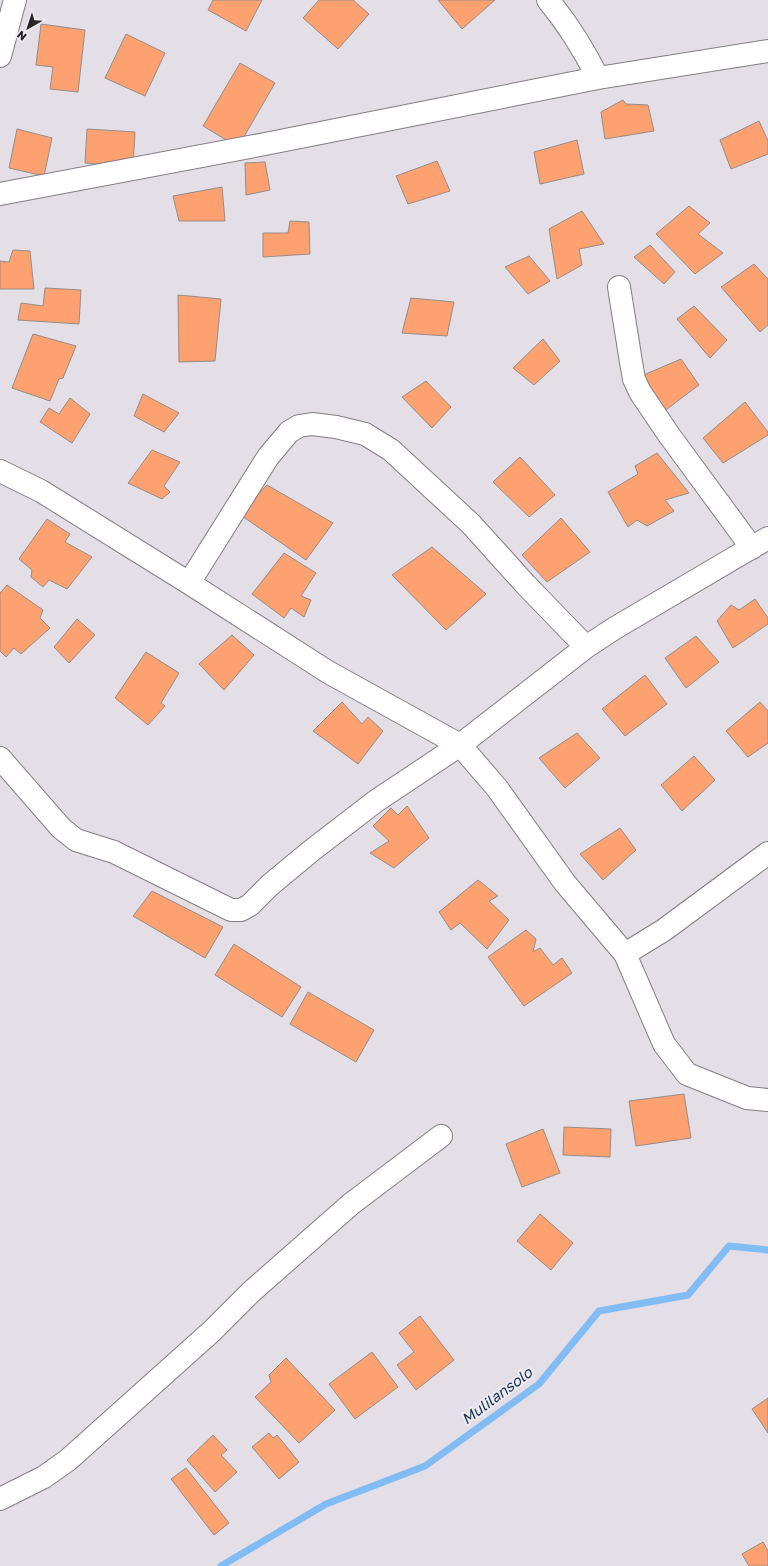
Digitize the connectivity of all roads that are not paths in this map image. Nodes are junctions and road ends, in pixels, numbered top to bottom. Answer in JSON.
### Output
{"nodes":[{"id":1,"x":15,"y":0,"type":"edge"},
{"id":2,"x":548,"y":0,"type":"edge"},
{"id":3,"x":768,"y":51,"type":"edge"},
{"id":4,"x":0,"y":56,"type":"edge"},
{"id":5,"x":598,"y":78,"type":"junction"},
{"id":6,"x":0,"y":194,"type":"edge"},
{"id":7,"x":619,"y":287,"type":"dead end"},
{"id":8,"x":0,"y":472,"type":"edge"},
{"id":9,"x":760,"y":543,"type":"edge"},
{"id":10,"x":189,"y":583,"type":"junction"},
{"id":11,"x":586,"y":648,"type":"junction"},
{"id":12,"x":460,"y":745,"type":"junction"},
{"id":13,"x":0,"y":758,"type":"edge"},
{"id":14,"x":768,"y":853,"type":"edge"},
{"id":15,"x":625,"y":954,"type":"junction"},
{"id":16,"x":768,"y":1100,"type":"edge"},
{"id":17,"x":441,"y":1136,"type":"dead end"},
{"id":18,"x":0,"y":1500,"type":"edge"}],
"edges":[{"from":1,"to":4,"type":"street"},
{"from":2,"to":5,"type":"street"},
{"from":3,"to":5,"type":"street"},
{"from":5,"to":6,"type":"street"},
{"from":7,"to":9,"type":"street"},
{"from":8,"to":10,"type":"street"},
{"from":9,"to":11,"type":"street"},
{"from":10,"to":11,"type":"street"},
{"from":10,"to":12,"type":"street"},
{"from":11,"to":12,"type":"street"},
{"from":12,"to":13,"type":"street"},
{"from":12,"to":15,"type":"street"},
{"from":14,"to":15,"type":"street"},
{"from":15,"to":16,"type":"street"},
{"from":17,"to":18,"type":"street"}]}
